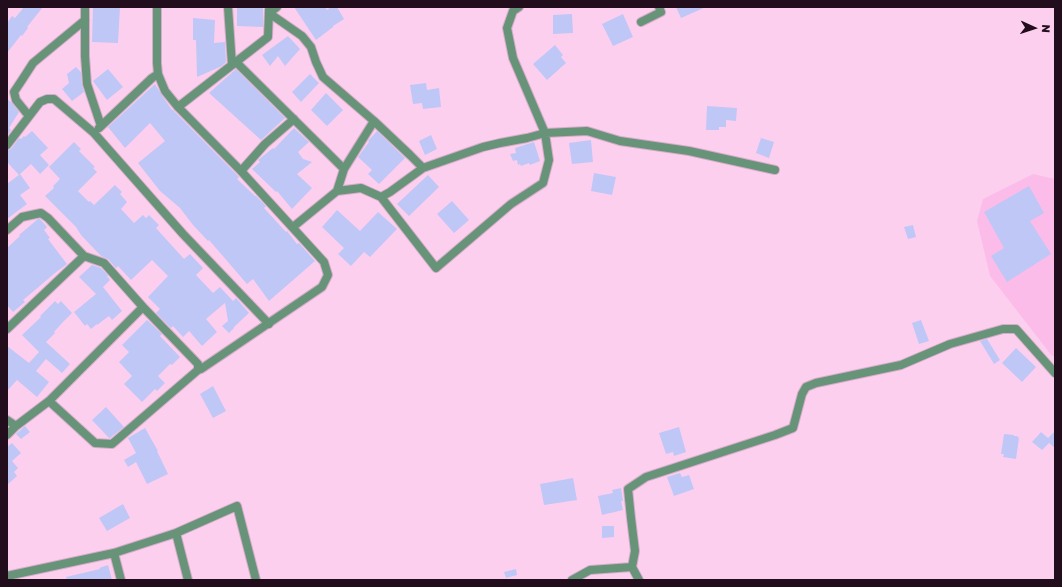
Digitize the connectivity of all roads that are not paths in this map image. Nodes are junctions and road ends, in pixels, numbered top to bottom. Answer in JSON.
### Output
{"nodes":[{"id":1,"x":85,"y":7,"type":"edge"},
{"id":2,"x":156,"y":7,"type":"edge"},
{"id":3,"x":228,"y":7,"type":"edge"},
{"id":4,"x":277,"y":7,"type":"edge"},
{"id":5,"x":519,"y":7,"type":"edge"},
{"id":6,"x":659,"y":7,"type":"edge"},
{"id":7,"x":269,"y":10,"type":"edge"},
{"id":8,"x":85,"y":20,"type":"junction"},
{"id":9,"x":641,"y":22,"type":"dead end"},
{"id":10,"x":234,"y":64,"type":"junction"},
{"id":11,"x":158,"y":74,"type":"junction"},
{"id":12,"x":178,"y":107,"type":"junction"},
{"id":13,"x":29,"y":116,"type":"junction"},
{"id":14,"x":294,"y":119,"type":"junction"},
{"id":15,"x":374,"y":121,"type":"junction"},
{"id":16,"x":102,"y":126,"type":"junction"},
{"id":17,"x":94,"y":133,"type":"junction"},
{"id":18,"x":545,"y":133,"type":"junction"},
{"id":19,"x":7,"y":146,"type":"edge"},
{"id":20,"x":423,"y":168,"type":"junction"},
{"id":21,"x":344,"y":169,"type":"junction"},
{"id":22,"x":775,"y":170,"type":"dead end"},
{"id":23,"x":242,"y":171,"type":"junction"},
{"id":24,"x":337,"y":191,"type":"junction"},
{"id":25,"x":381,"y":197,"type":"junction"},
{"id":26,"x":293,"y":227,"type":"junction"},
{"id":27,"x":7,"y":230,"type":"edge"},
{"id":28,"x":84,"y":256,"type":"junction"},
{"id":29,"x":143,"y":307,"type":"junction"},
{"id":30,"x":269,"y":324,"type":"junction"},
{"id":31,"x":7,"y":329,"type":"edge"},
{"id":32,"x":198,"y":370,"type":"junction"},
{"id":33,"x":1055,"y":373,"type":"edge"},
{"id":34,"x":50,"y":401,"type":"junction"},
{"id":35,"x":7,"y":420,"type":"edge"},
{"id":36,"x":16,"y":426,"type":"junction"},
{"id":37,"x":7,"y":435,"type":"edge"},
{"id":38,"x":176,"y":533,"type":"junction"},
{"id":39,"x":114,"y":553,"type":"junction"},
{"id":40,"x":632,"y":567,"type":"junction"},
{"id":41,"x":7,"y":576,"type":"edge"},
{"id":42,"x":121,"y":580,"type":"edge"},
{"id":43,"x":188,"y":580,"type":"edge"},
{"id":44,"x":256,"y":580,"type":"edge"},
{"id":45,"x":572,"y":580,"type":"edge"},
{"id":46,"x":640,"y":580,"type":"edge"}],
"edges":[{"from":1,"to":8,"type":"street"},
{"from":2,"to":11,"type":"street"},
{"from":3,"to":10,"type":"street"},
{"from":4,"to":7,"type":"street"},
{"from":5,"to":18,"type":"street"},
{"from":6,"to":9,"type":"street"},
{"from":7,"to":10,"type":"street"},
{"from":7,"to":15,"type":"street"},
{"from":8,"to":13,"type":"street"},
{"from":8,"to":16,"type":"street"},
{"from":10,"to":12,"type":"street"},
{"from":10,"to":14,"type":"street"},
{"from":11,"to":12,"type":"street"},
{"from":11,"to":16,"type":"street"},
{"from":12,"to":23,"type":"street"},
{"from":13,"to":17,"type":"street"},
{"from":13,"to":19,"type":"street"},
{"from":14,"to":21,"type":"street"},
{"from":14,"to":23,"type":"street"},
{"from":15,"to":20,"type":"street"},
{"from":15,"to":21,"type":"street"},
{"from":16,"to":17,"type":"street"},
{"from":17,"to":30,"type":"street"},
{"from":18,"to":20,"type":"street"},
{"from":18,"to":22,"type":"street"},
{"from":18,"to":25,"type":"street"},
{"from":20,"to":25,"type":"street"},
{"from":21,"to":24,"type":"street"},
{"from":23,"to":26,"type":"street"},
{"from":24,"to":25,"type":"street"},
{"from":24,"to":26,"type":"street"},
{"from":26,"to":30,"type":"street"},
{"from":27,"to":28,"type":"street"},
{"from":28,"to":29,"type":"street"},
{"from":28,"to":31,"type":"street"},
{"from":29,"to":32,"type":"street"},
{"from":29,"to":34,"type":"street"},
{"from":30,"to":32,"type":"street"},
{"from":32,"to":34,"type":"street"},
{"from":33,"to":40,"type":"street"},
{"from":34,"to":36,"type":"street"},
{"from":35,"to":36,"type":"street"},
{"from":36,"to":37,"type":"street"},
{"from":38,"to":39,"type":"street"},
{"from":38,"to":43,"type":"street"},
{"from":38,"to":44,"type":"street"},
{"from":39,"to":41,"type":"street"},
{"from":39,"to":42,"type":"street"},
{"from":40,"to":45,"type":"street"},
{"from":40,"to":46,"type":"street"}]}
